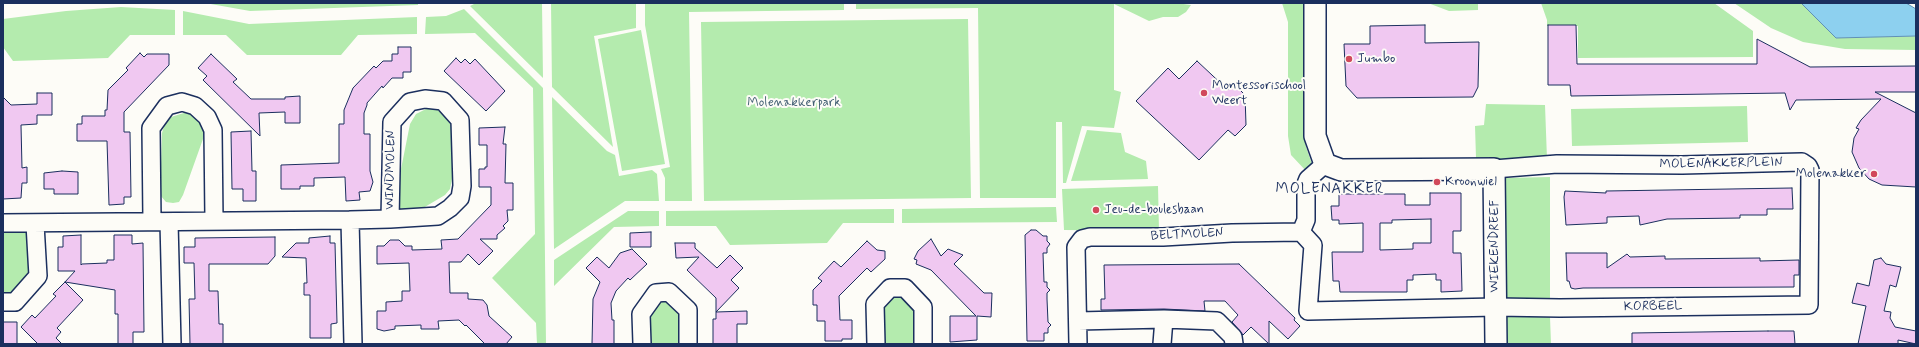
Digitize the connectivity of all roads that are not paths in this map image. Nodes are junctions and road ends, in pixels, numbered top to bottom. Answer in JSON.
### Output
{"nodes":[{"id":1,"x":1315,"y":3,"type":"edge"},
{"id":2,"x":1325,"y":164,"type":"junction"},
{"id":3,"x":1494,"y":169,"type":"junction"},
{"id":4,"x":390,"y":219,"type":"junction"},
{"id":5,"x":214,"y":220,"type":"junction"},
{"id":6,"x":350,"y":220,"type":"junction"},
{"id":7,"x":152,"y":222,"type":"junction"},
{"id":8,"x":169,"y":222,"type":"junction"},
{"id":9,"x":3,"y":224,"type":"edge"},
{"id":10,"x":34,"y":224,"type":"junction"},
{"id":11,"x":1301,"y":232,"type":"junction"},
{"id":12,"x":3,"y":302,"type":"edge"},
{"id":13,"x":1810,"y":305,"type":"joint"},
{"id":14,"x":1496,"y":307,"type":"junction"},
{"id":15,"x":1164,"y":319,"type":"junction"},
{"id":16,"x":1078,"y":321,"type":"junction"},
{"id":17,"x":172,"y":344,"type":"edge"},
{"id":18,"x":353,"y":344,"type":"edge"},
{"id":19,"x":642,"y":344,"type":"edge"},
{"id":20,"x":688,"y":344,"type":"edge"},
{"id":21,"x":876,"y":344,"type":"edge"},
{"id":22,"x":923,"y":344,"type":"edge"},
{"id":23,"x":1078,"y":344,"type":"edge"},
{"id":24,"x":1162,"y":344,"type":"edge"},
{"id":25,"x":1234,"y":344,"type":"edge"},
{"id":26,"x":1496,"y":344,"type":"edge"}],
"edges":[{"from":1,"to":2,"type":"street"},
{"from":2,"to":3,"type":"street"},
{"from":2,"to":11,"type":"street"},
{"from":3,"to":13,"type":"street","name":"MOLENAKKERPLEIN"},
{"from":3,"to":14,"type":"street","name":"WIEKENDREEF"},
{"from":4,"to":4,"type":"street","name":"WINDMOLEN"},
{"from":4,"to":6,"type":"street","name":"WINDMOLEN"},
{"from":5,"to":6,"type":"street","name":"WINDMOLEN"},
{"from":5,"to":7,"type":"street"},
{"from":5,"to":8,"type":"street","name":"WINDMOLEN"},
{"from":6,"to":18,"type":"street"},
{"from":7,"to":8,"type":"street","name":"WINDMOLEN"},
{"from":7,"to":10,"type":"street","name":"WINDMOLEN"},
{"from":8,"to":17,"type":"street"},
{"from":9,"to":10,"type":"street","name":"WINDMOLEN"},
{"from":10,"to":12,"type":"street"},
{"from":11,"to":14,"type":"street"},
{"from":11,"to":16,"type":"street","name":"BELTMOLEN"},
{"from":13,"to":14,"type":"street","name":"KORBEEL"},
{"from":14,"to":26,"type":"street","name":"WIEKENDREEF"},
{"from":15,"to":16,"type":"street"},
{"from":15,"to":24,"type":"street"},
{"from":15,"to":25,"type":"street"},
{"from":16,"to":23,"type":"street","name":"BELTMOLEN"},
{"from":19,"to":20,"type":"street"},
{"from":21,"to":22,"type":"street"}]}
